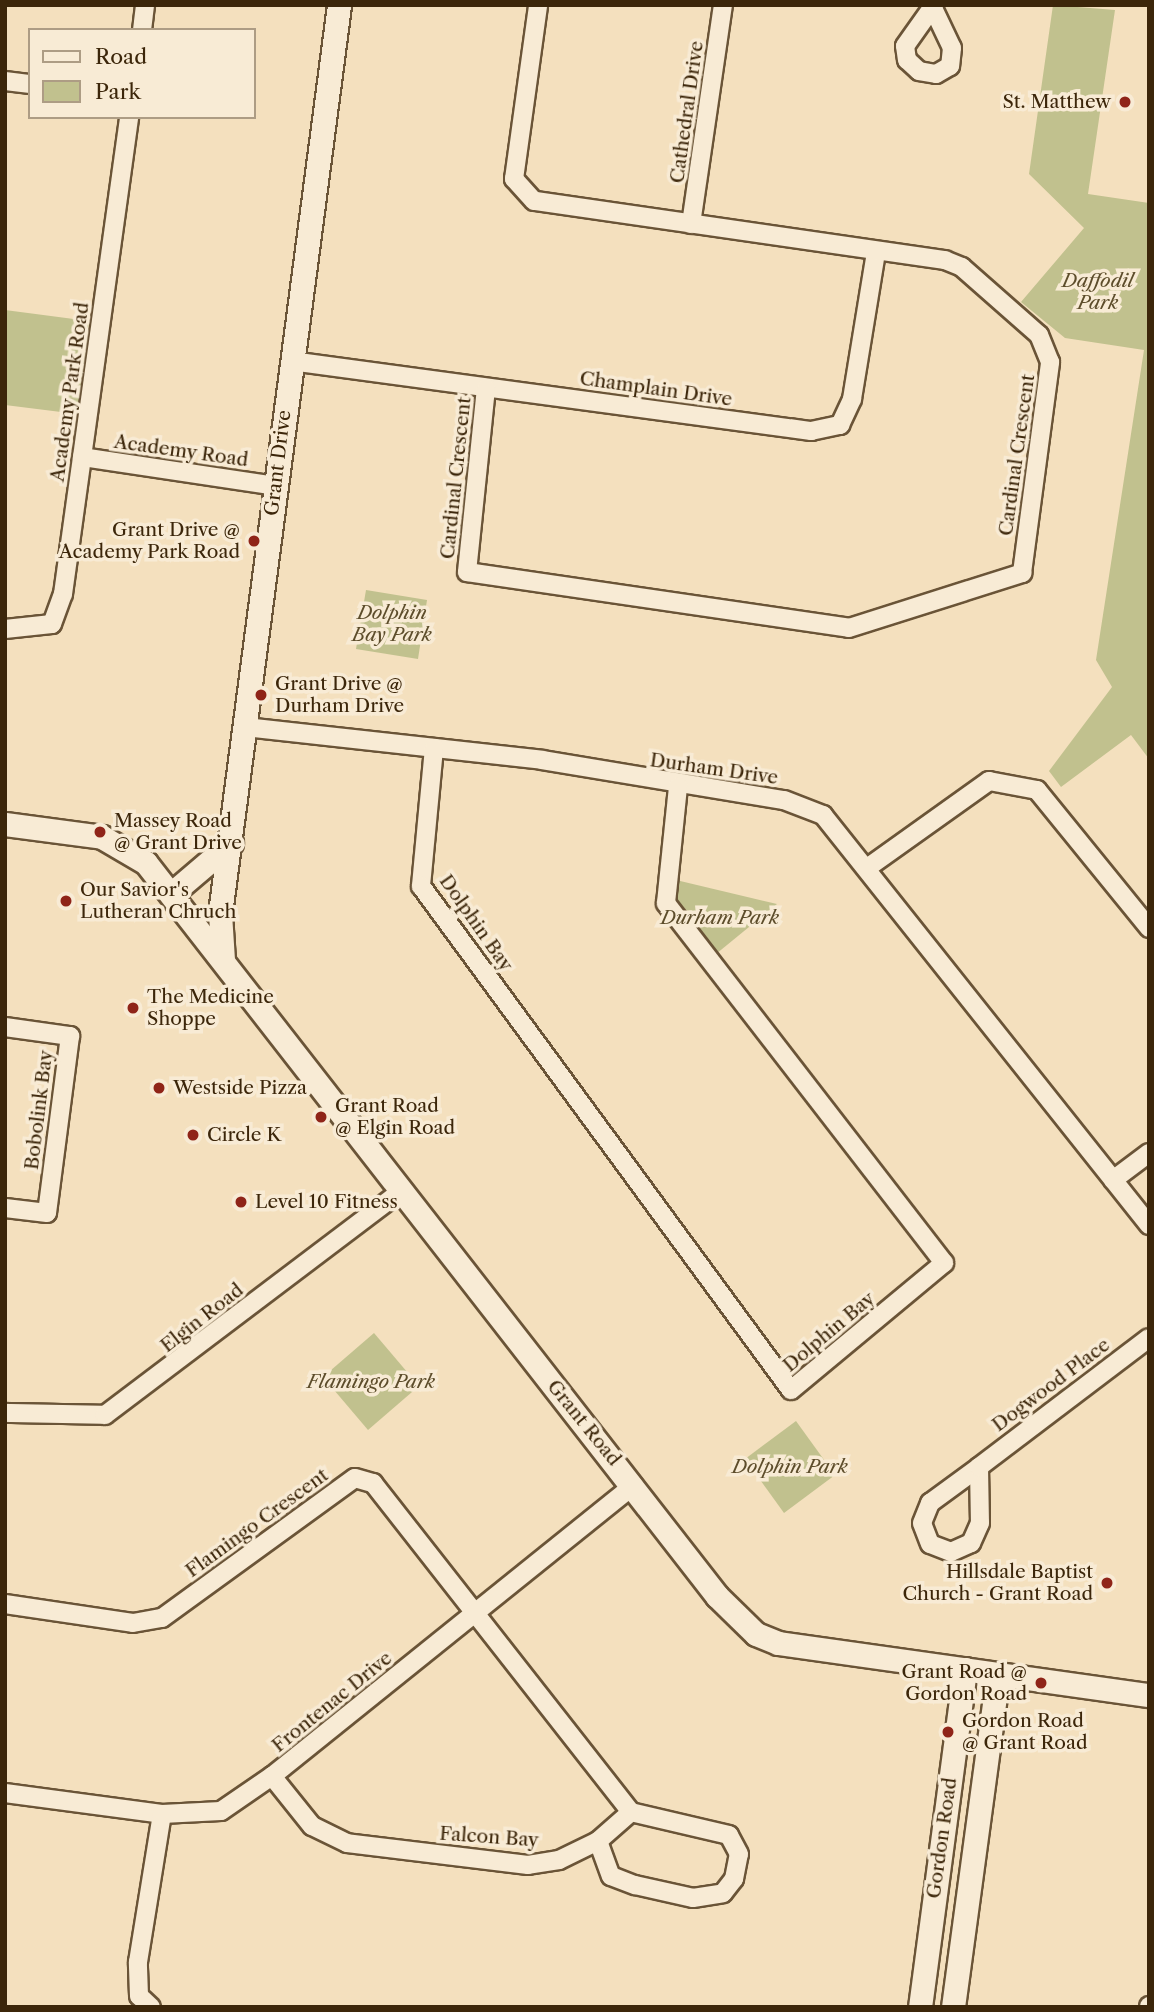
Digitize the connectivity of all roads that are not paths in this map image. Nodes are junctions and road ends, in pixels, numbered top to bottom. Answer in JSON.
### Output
{"nodes":[{"id":1,"x":145,"y":5,"type":"edge"},
{"id":2,"x":339,"y":5,"type":"edge"},
{"id":3,"x":538,"y":5,"type":"edge"},
{"id":4,"x":723,"y":5,"type":"edge"},
{"id":5,"x":142,"y":28,"type":"edge"},
{"id":6,"x":5,"y":81,"type":"edge"},
{"id":7,"x":28,"y":85,"type":"edge"},
{"id":8,"x":129,"y":119,"type":"edge"},
{"id":9,"x":691,"y":224,"type":"junction"},
{"id":10,"x":876,"y":253,"type":"junction"},
{"id":11,"x":291,"y":361,"type":"junction"},
{"id":12,"x":486,"y":388,"type":"junction"},
{"id":13,"x":82,"y":457,"type":"junction"},
{"id":14,"x":275,"y":486,"type":"junction"},
{"id":15,"x":5,"y":629,"type":"edge"},
{"id":16,"x":245,"y":727,"type":"junction"},
{"id":17,"x":434,"y":748,"type":"junction"},
{"id":18,"x":678,"y":787,"type":"junction"},
{"id":19,"x":5,"y":824,"type":"edge"},
{"id":20,"x":231,"y":843,"type":"junction"},
{"id":21,"x":867,"y":868,"type":"junction"},
{"id":22,"x":171,"y":894,"type":"junction"},
{"id":23,"x":1149,"y":928,"type":"edge"},
{"id":24,"x":224,"y":964,"type":"junction"},
{"id":25,"x":5,"y":1027,"type":"edge"},
{"id":26,"x":1149,"y":1153,"type":"edge"},
{"id":27,"x":1113,"y":1180,"type":"junction"},
{"id":28,"x":402,"y":1190,"type":"junction"},
{"id":29,"x":5,"y":1208,"type":"edge"},
{"id":30,"x":1149,"y":1225,"type":"edge"},
{"id":31,"x":1149,"y":1338,"type":"edge"},
{"id":32,"x":5,"y":1413,"type":"edge"},
{"id":33,"x":979,"y":1467,"type":"junction"},
{"id":34,"x":634,"y":1485,"type":"junction"},
{"id":35,"x":5,"y":1604,"type":"edge"},
{"id":36,"x":478,"y":1612,"type":"junction"},
{"id":37,"x":965,"y":1669,"type":"junction"},
{"id":38,"x":998,"y":1674,"type":"junction"},
{"id":39,"x":1149,"y":1695,"type":"edge"},
{"id":40,"x":272,"y":1776,"type":"junction"},
{"id":41,"x":5,"y":1793,"type":"edge"},
{"id":42,"x":631,"y":1812,"type":"junction"},
{"id":43,"x":162,"y":1814,"type":"junction"},
{"id":44,"x":597,"y":1841,"type":"junction"},
{"id":45,"x":936,"y":1886,"type":"junction"},
{"id":46,"x":968,"y":1891,"type":"junction"},
{"id":47,"x":151,"y":2007,"type":"edge"},
{"id":48,"x":920,"y":2007,"type":"edge"},
{"id":49,"x":953,"y":2007,"type":"edge"}],
"edges":[{"from":1,"to":5,"type":"street"},
{"from":2,"to":11,"type":"street","name":"Grant Drive"},
{"from":3,"to":9,"type":"street","name":"Cardinal Crescent"},
{"from":4,"to":9,"type":"street","name":"Cathedral Drive"},
{"from":6,"to":7,"type":"street"},
{"from":8,"to":13,"type":"street","name":"Academy Park Road"},
{"from":9,"to":10,"type":"street","name":"Cardinal Crescent"},
{"from":10,"to":12,"type":"street","name":"Champlain Drive"},
{"from":10,"to":12,"type":"street","name":"Cardinal Crescent"},
{"from":11,"to":12,"type":"street","name":"Champlain Drive"},
{"from":11,"to":14,"type":"street","name":"Grant Drive"},
{"from":13,"to":14,"type":"street","name":"Academy Road"},
{"from":13,"to":15,"type":"street","name":"Academy Park Road"},
{"from":14,"to":16,"type":"street","name":"Grant Drive"},
{"from":16,"to":17,"type":"street","name":"Durham Drive"},
{"from":16,"to":20,"type":"street","name":"Grant Drive"},
{"from":17,"to":18,"type":"street","name":"Durham Drive"},
{"from":17,"to":18,"type":"street","name":"Dolphin Bay"},
{"from":18,"to":21,"type":"street","name":"Durham Drive"},
{"from":19,"to":22,"type":"street","name":"Grant Road"},
{"from":20,"to":22,"type":"street"},
{"from":20,"to":24,"type":"street","name":"Grant Drive"},
{"from":21,"to":23,"type":"street"},
{"from":21,"to":27,"type":"street","name":"Durham Drive"},
{"from":22,"to":24,"type":"street","name":"Grant Road"},
{"from":24,"to":28,"type":"street","name":"Grant Road"},
{"from":25,"to":29,"type":"street","name":"Bobolink Bay"},
{"from":26,"to":27,"type":"street"},
{"from":27,"to":30,"type":"street","name":"Durham Drive"},
{"from":28,"to":32,"type":"street","name":"Elgin Road"},
{"from":28,"to":34,"type":"street","name":"Grant Road"},
{"from":31,"to":33,"type":"street","name":"Dogwood Place"},
{"from":33,"to":33,"type":"street","name":"Dogwood Place"},
{"from":34,"to":36,"type":"street","name":"Frontenac Drive"},
{"from":34,"to":37,"type":"street","name":"Grant Road"},
{"from":35,"to":36,"type":"street","name":"Flamingo Crescent"},
{"from":36,"to":40,"type":"street","name":"Frontenac Drive"},
{"from":36,"to":42,"type":"street"},
{"from":37,"to":38,"type":"street","name":"Grant Road"},
{"from":37,"to":45,"type":"street","name":"Gordon Road"},
{"from":38,"to":39,"type":"street","name":"Grant Road"},
{"from":38,"to":46,"type":"street","name":"Gordon Road"},
{"from":40,"to":43,"type":"street","name":"Frontenac Drive"},
{"from":40,"to":44,"type":"street","name":"Falcon Bay"},
{"from":41,"to":43,"type":"street","name":"Frontenac Drive"},
{"from":42,"to":44,"type":"street","name":"Falcon Bay"},
{"from":42,"to":44,"type":"street"},
{"from":43,"to":47,"type":"street"},
{"from":45,"to":46,"type":"street"},
{"from":45,"to":48,"type":"street","name":"Gordon Road"},
{"from":46,"to":49,"type":"street","name":"Gordon Road"}]}
